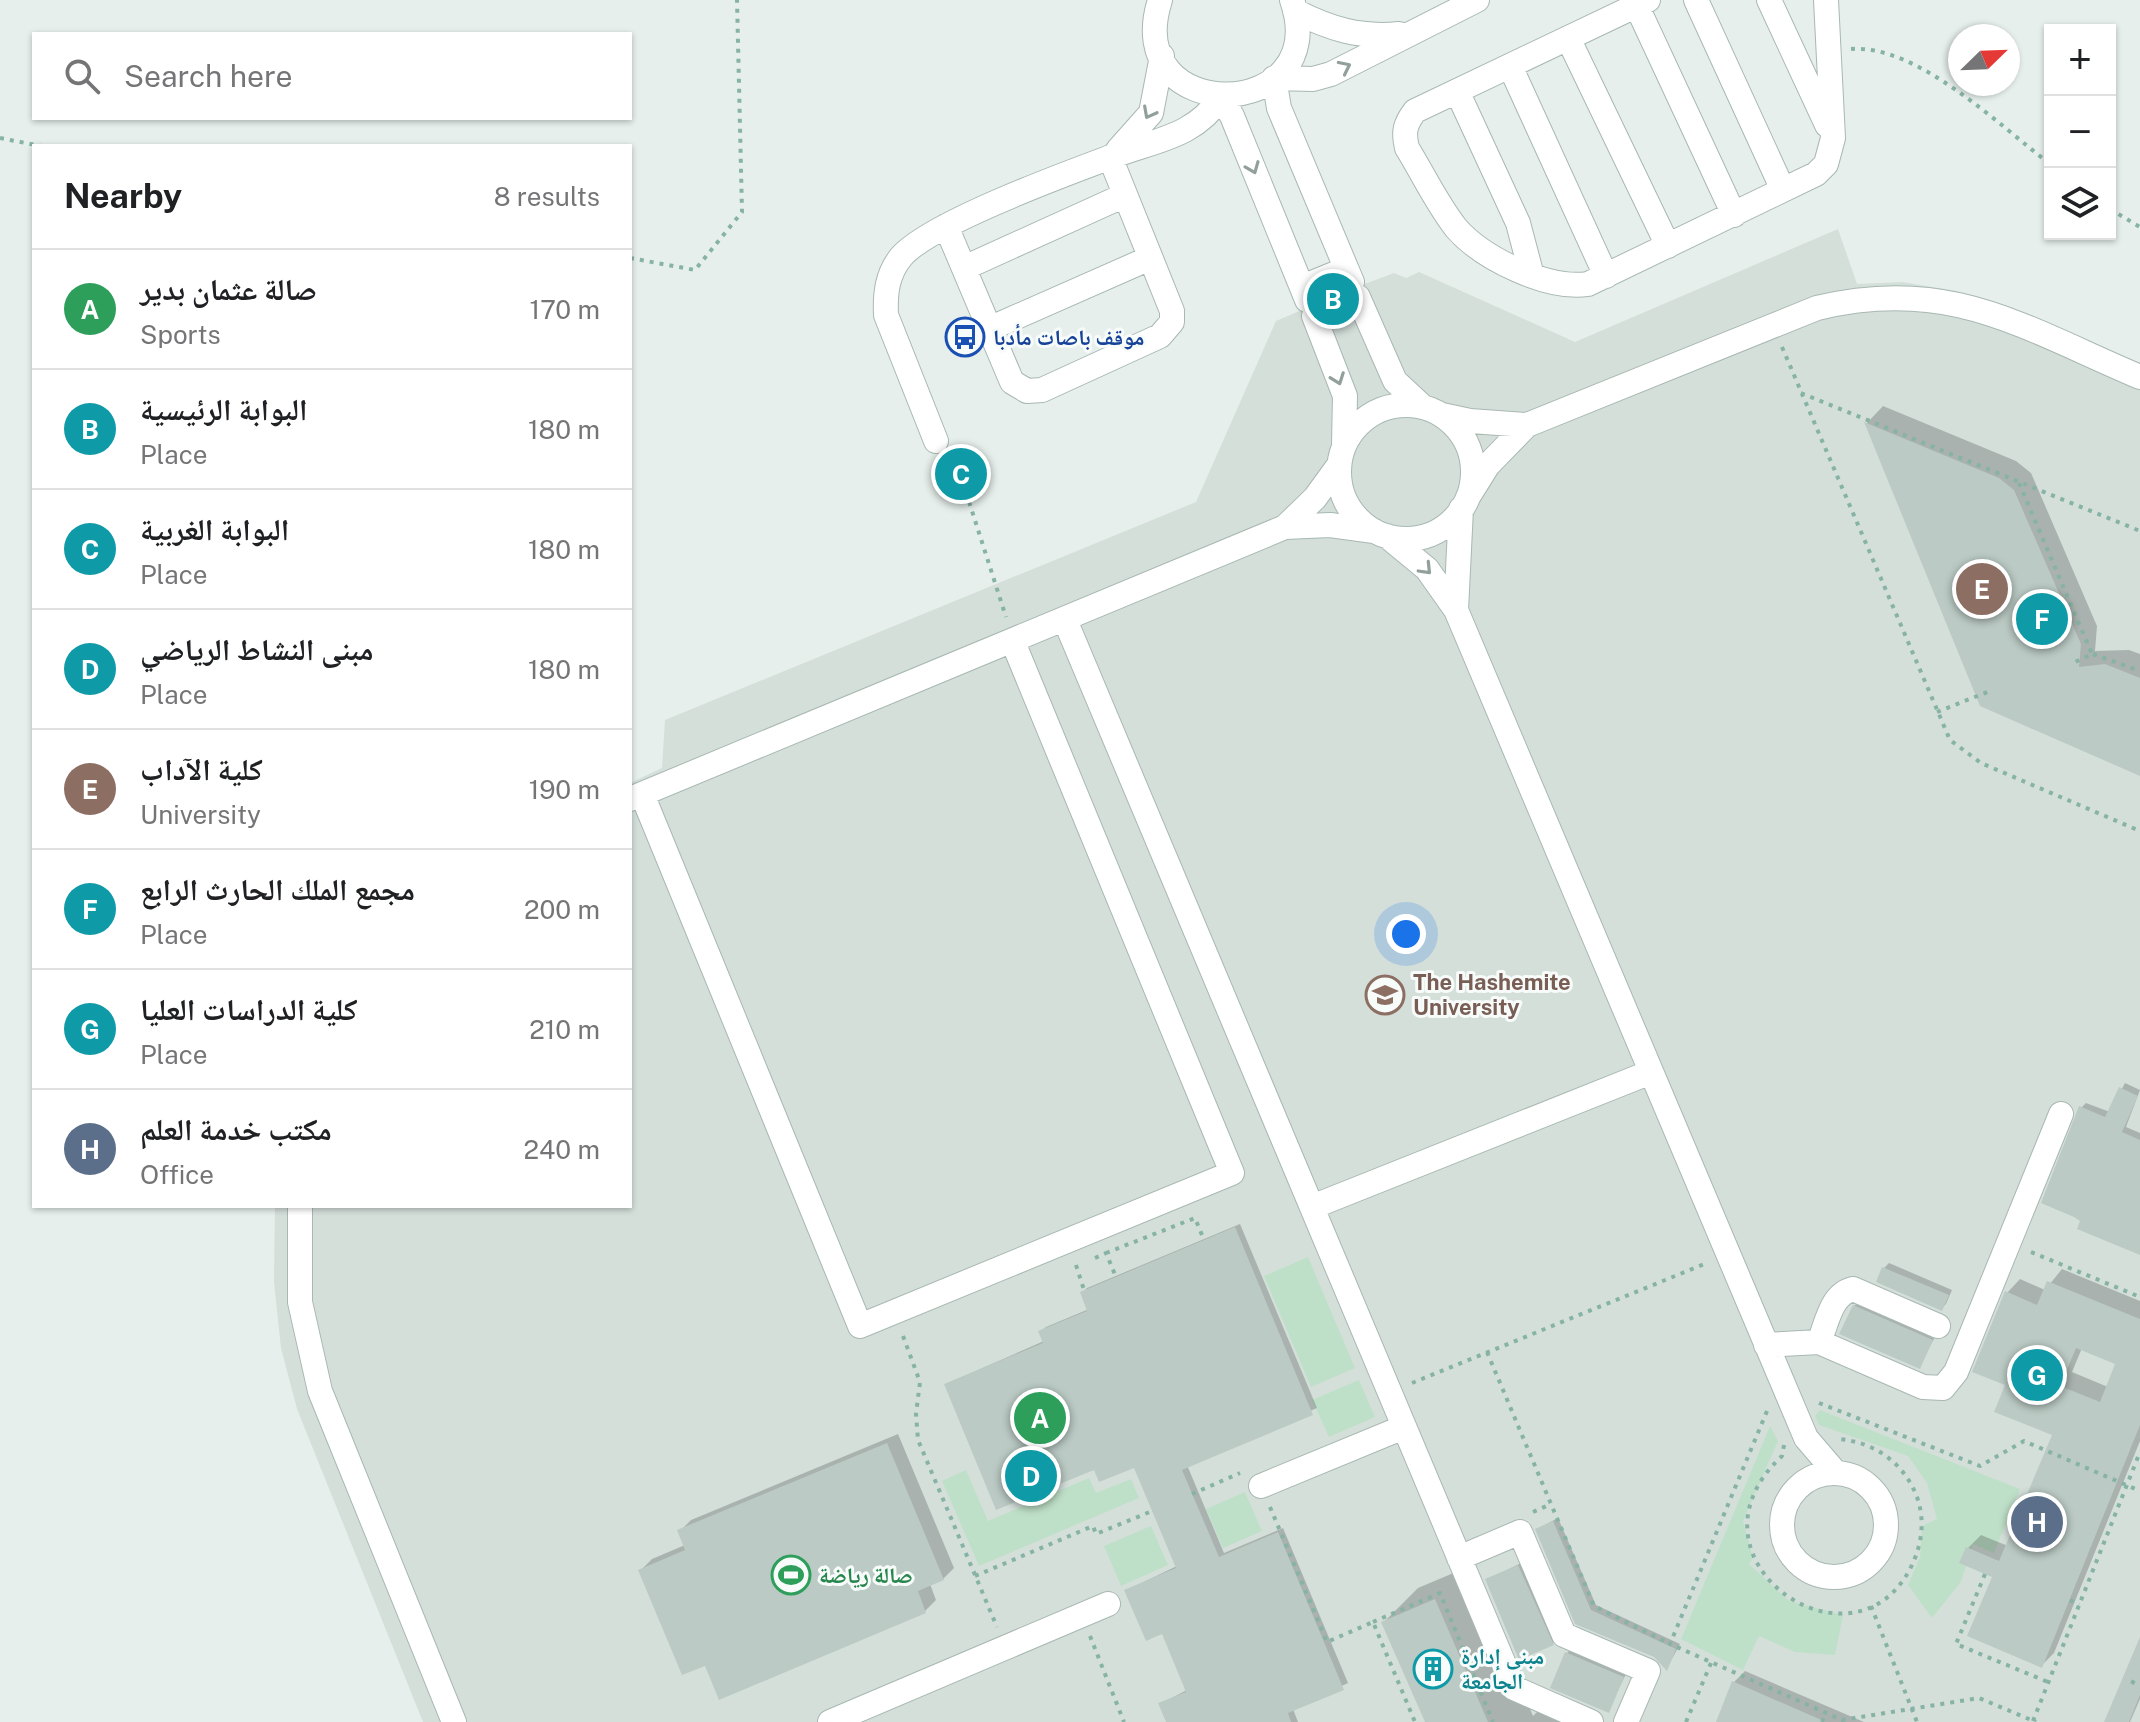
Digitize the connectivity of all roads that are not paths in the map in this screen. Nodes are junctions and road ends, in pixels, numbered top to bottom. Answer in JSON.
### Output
{"nodes":[{"id":1,"x":1160,"y":0,"type":"edge"},
{"id":2,"x":1477,"y":0,"type":"edge"},
{"id":3,"x":1696,"y":0,"type":"edge"},
{"id":4,"x":1769,"y":0,"type":"edge"},
{"id":5,"x":1826,"y":0,"type":"edge"},
{"id":6,"x":1640,"y":2,"type":"edge"},
{"id":7,"x":1294,"y":5,"type":"edge"},
{"id":8,"x":1410,"y":33,"type":"junction"},
{"id":9,"x":1568,"y":38,"type":"junction"},
{"id":10,"x":1162,"y":56,"type":"junction"},
{"id":11,"x":1510,"y":66,"type":"junction"},
{"id":12,"x":1274,"y":78,"type":"junction"},
{"id":13,"x":1457,"y":91,"type":"junction"},
{"id":14,"x":1221,"y":97,"type":"junction"},
{"id":15,"x":1833,"y":138,"type":"junction"},
{"id":16,"x":1110,"y":157,"type":"junction"},
{"id":17,"x":1783,"y":190,"type":"junction"},
{"id":18,"x":1125,"y":195,"type":"junction"},
{"id":19,"x":1734,"y":215,"type":"junction"},
{"id":20,"x":946,"y":226,"type":"junction"},
{"id":21,"x":1668,"y":246,"type":"junction"},
{"id":22,"x":1150,"y":258,"type":"junction"},
{"id":23,"x":964,"y":268,"type":"junction"},
{"id":24,"x":1532,"y":276,"type":"junction"},
{"id":25,"x":1606,"y":276,"type":"junction"},
{"id":26,"x":1352,"y":283,"type":"junction"},
{"id":27,"x":1308,"y":301,"type":"junction"},
{"id":28,"x":989,"y":329,"type":"junction"},
{"id":29,"x":2140,"y":377,"type":"edge"},
{"id":30,"x":1431,"y":410,"type":"junction"},
{"id":31,"x":1527,"y":425,"type":"junction"},
{"id":32,"x":936,"y":441,"type":"dead end"},
{"id":33,"x":1341,"y":455,"type":"junction"},
{"id":34,"x":1464,"y":503,"type":"junction"},
{"id":35,"x":1285,"y":527,"type":"junction"},
{"id":36,"x":1380,"y":533,"type":"junction"},
{"id":37,"x":1456,"y":610,"type":"junction"},
{"id":38,"x":1065,"y":620,"type":"junction"},
{"id":39,"x":1013,"y":642,"type":"junction"},
{"id":40,"x":636,"y":796,"type":"edge"},
{"id":41,"x":1651,"y":1072,"type":"junction"},
{"id":42,"x":2061,"y":1114,"type":"dead end"},
{"id":43,"x":1312,"y":1207,"type":"junction"},
{"id":44,"x":300,"y":1208,"type":"edge"},
{"id":45,"x":1938,"y":1326,"type":"dead end"},
{"id":46,"x":1819,"y":1342,"type":"junction"},
{"id":47,"x":1766,"y":1345,"type":"junction"},
{"id":48,"x":1404,"y":1427,"type":"junction"},
{"id":49,"x":1795,"y":1439,"type":"junction"},
{"id":50,"x":1836,"y":1473,"type":"junction"},
{"id":51,"x":1802,"y":1484,"type":"junction"},
{"id":52,"x":1261,"y":1486,"type":"road end"},
{"id":53,"x":1459,"y":1558,"type":"junction"},
{"id":54,"x":1108,"y":1604,"type":"dead end"},
{"id":55,"x":454,"y":1722,"type":"edge"},
{"id":56,"x":830,"y":1722,"type":"edge"},
{"id":57,"x":1591,"y":1722,"type":"edge"},
{"id":58,"x":1626,"y":1722,"type":"edge"}],
"edges":[{"from":1,"to":10,"type":"street"},
{"from":2,"to":8,"type":"street"},
{"from":3,"to":17,"type":"street"},
{"from":4,"to":15,"type":"street"},
{"from":5,"to":15,"type":"street"},
{"from":6,"to":9,"type":"street"},
{"from":6,"to":19,"type":"street"},
{"from":7,"to":8,"type":"street"},
{"from":7,"to":12,"type":"street"},
{"from":12,"to":8,"type":"street","one_way":true},
{"from":9,"to":11,"type":"street"},
{"from":9,"to":21,"type":"street"},
{"from":10,"to":14,"type":"street"},
{"from":10,"to":16,"type":"street","one_way":true},
{"from":11,"to":13,"type":"street"},
{"from":11,"to":25,"type":"street"},
{"from":12,"to":14,"type":"street"},
{"from":12,"to":26,"type":"street"},
{"from":13,"to":24,"type":"street"},
{"from":13,"to":24,"type":"street"},
{"from":14,"to":16,"type":"street"},
{"from":14,"to":27,"type":"street","one_way":true},
{"from":15,"to":17,"type":"street"},
{"from":16,"to":18,"type":"street"},
{"from":16,"to":20,"type":"street"},
{"from":17,"to":19,"type":"street"},
{"from":18,"to":22,"type":"street"},
{"from":18,"to":23,"type":"street"},
{"from":19,"to":21,"type":"street"},
{"from":20,"to":23,"type":"street"},
{"from":20,"to":32,"type":"street"},
{"from":21,"to":25,"type":"street"},
{"from":22,"to":28,"type":"street"},
{"from":22,"to":28,"type":"street"},
{"from":23,"to":28,"type":"street"},
{"from":24,"to":25,"type":"street"},
{"from":26,"to":27,"type":"street"},
{"from":26,"to":30,"type":"street"},
{"from":27,"to":33,"type":"street","one_way":true},
{"from":29,"to":31,"type":"street"},
{"from":30,"to":31,"type":"street"},
{"from":30,"to":33,"type":"street"},
{"from":30,"to":34,"type":"street"},
{"from":31,"to":34,"type":"street"},
{"from":33,"to":35,"type":"street"},
{"from":33,"to":36,"type":"street"},
{"from":34,"to":36,"type":"street"},
{"from":34,"to":37,"type":"street"},
{"from":35,"to":36,"type":"street"},
{"from":35,"to":38,"type":"street"},
{"from":36,"to":37,"type":"street","one_way":true},
{"from":37,"to":41,"type":"street"},
{"from":38,"to":39,"type":"street"},
{"from":38,"to":43,"type":"street"},
{"from":39,"to":40,"type":"street"},
{"from":39,"to":40,"type":"street"},
{"from":41,"to":43,"type":"street"},
{"from":41,"to":47,"type":"street"},
{"from":42,"to":46,"type":"street"},
{"from":43,"to":48,"type":"street"},
{"from":44,"to":55,"type":"street"},
{"from":45,"to":46,"type":"street"},
{"from":46,"to":47,"type":"street"},
{"from":47,"to":49,"type":"street"},
{"from":48,"to":52,"type":"street"},
{"from":48,"to":53,"type":"street"},
{"from":49,"to":50,"type":"street"},
{"from":49,"to":51,"type":"street"},
{"from":50,"to":51,"type":"street"},
{"from":50,"to":51,"type":"street"},
{"from":53,"to":57,"type":"street"},
{"from":53,"to":58,"type":"street"},
{"from":54,"to":56,"type":"street"}]}
